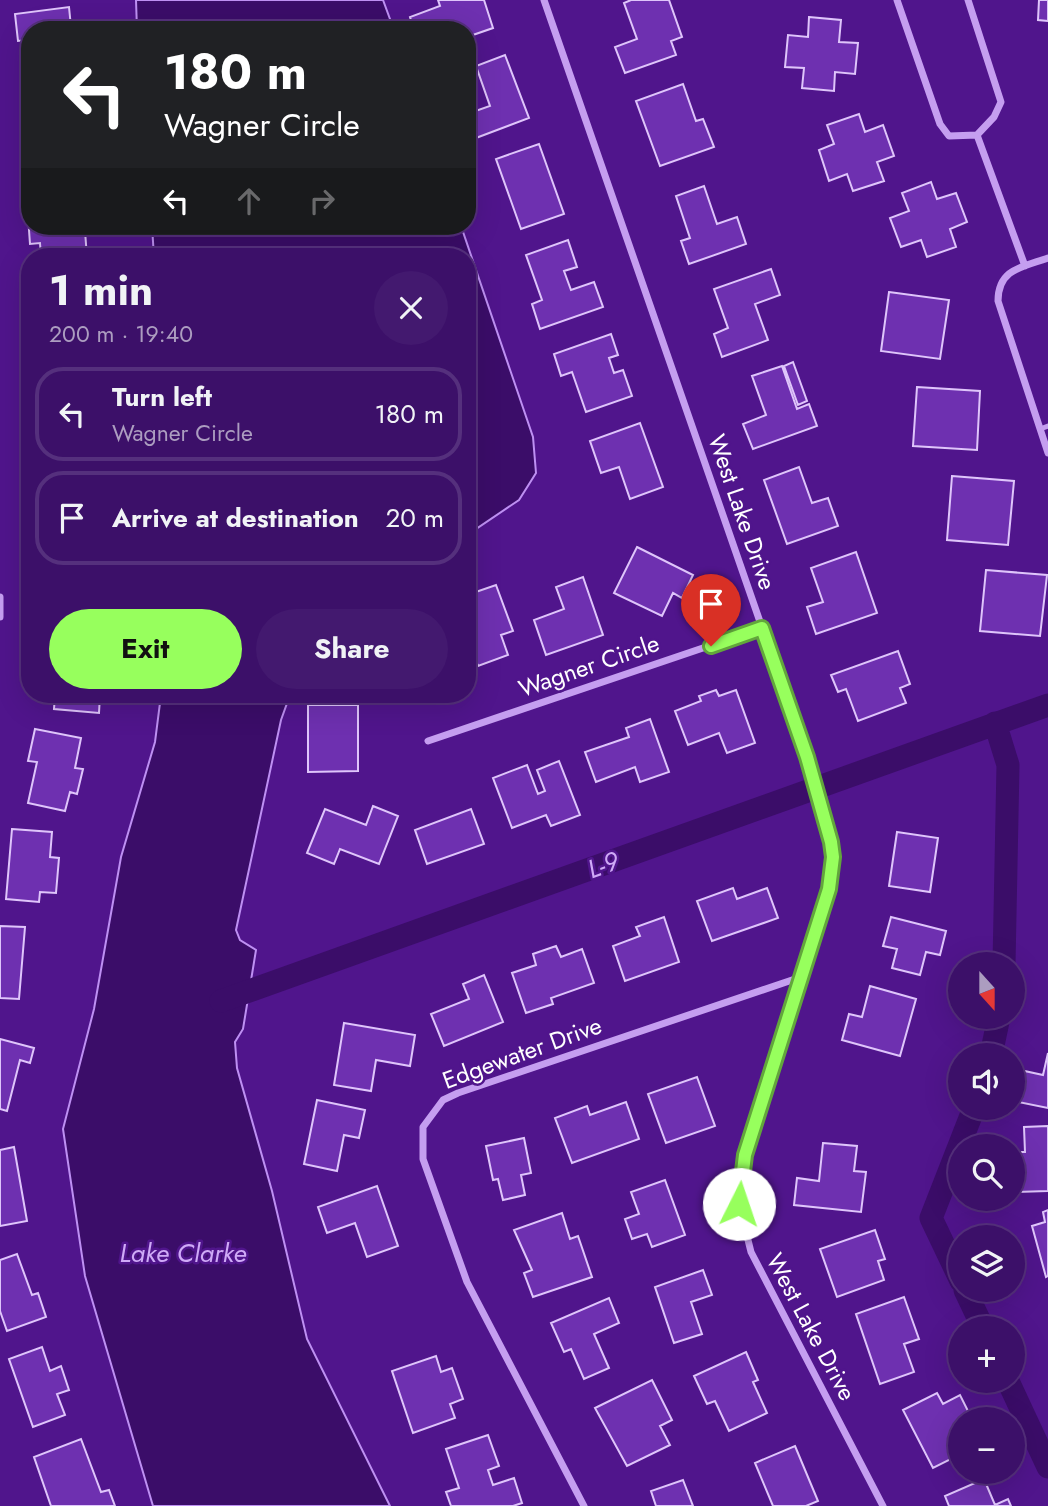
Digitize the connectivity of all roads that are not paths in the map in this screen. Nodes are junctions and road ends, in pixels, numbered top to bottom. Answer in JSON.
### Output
{"nodes":[{"id":1,"x":544,"y":0,"type":"edge"},
{"id":2,"x":897,"y":0,"type":"edge"},
{"id":3,"x":968,"y":0,"type":"edge"},
{"id":4,"x":977,"y":135,"type":"junction"},
{"id":5,"x":1048,"y":258,"type":"edge"},
{"id":6,"x":1025,"y":266,"type":"junction"},
{"id":7,"x":1044,"y":427,"type":"edge"},
{"id":8,"x":1048,"y":453,"type":"edge"},
{"id":9,"x":0,"y":597,"type":"edge"},
{"id":10,"x":0,"y":617,"type":"edge"},
{"id":11,"x":762,"y":628,"type":"junction"},
{"id":12,"x":428,"y":741,"type":"dead end"},
{"id":13,"x":801,"y":977,"type":"junction"},
{"id":14,"x":584,"y":1506,"type":"edge"},
{"id":15,"x":883,"y":1506,"type":"edge"}],
"edges":[{"from":1,"to":11,"type":"street","name":"West Lake Drive"},
{"from":2,"to":4,"type":"street"},
{"from":3,"to":4,"type":"street"},
{"from":4,"to":6,"type":"street"},
{"from":5,"to":6,"type":"street"},
{"from":6,"to":7,"type":"street"},
{"from":7,"to":8,"type":"street"},
{"from":9,"to":10,"type":"street"},
{"from":11,"to":12,"type":"street","name":"Wagner Circle"},
{"from":11,"to":13,"type":"street","name":"West Lake Drive"},
{"from":13,"to":14,"type":"street","name":"Edgewater Drive"},
{"from":13,"to":15,"type":"street","name":"West Lake Drive"}]}
